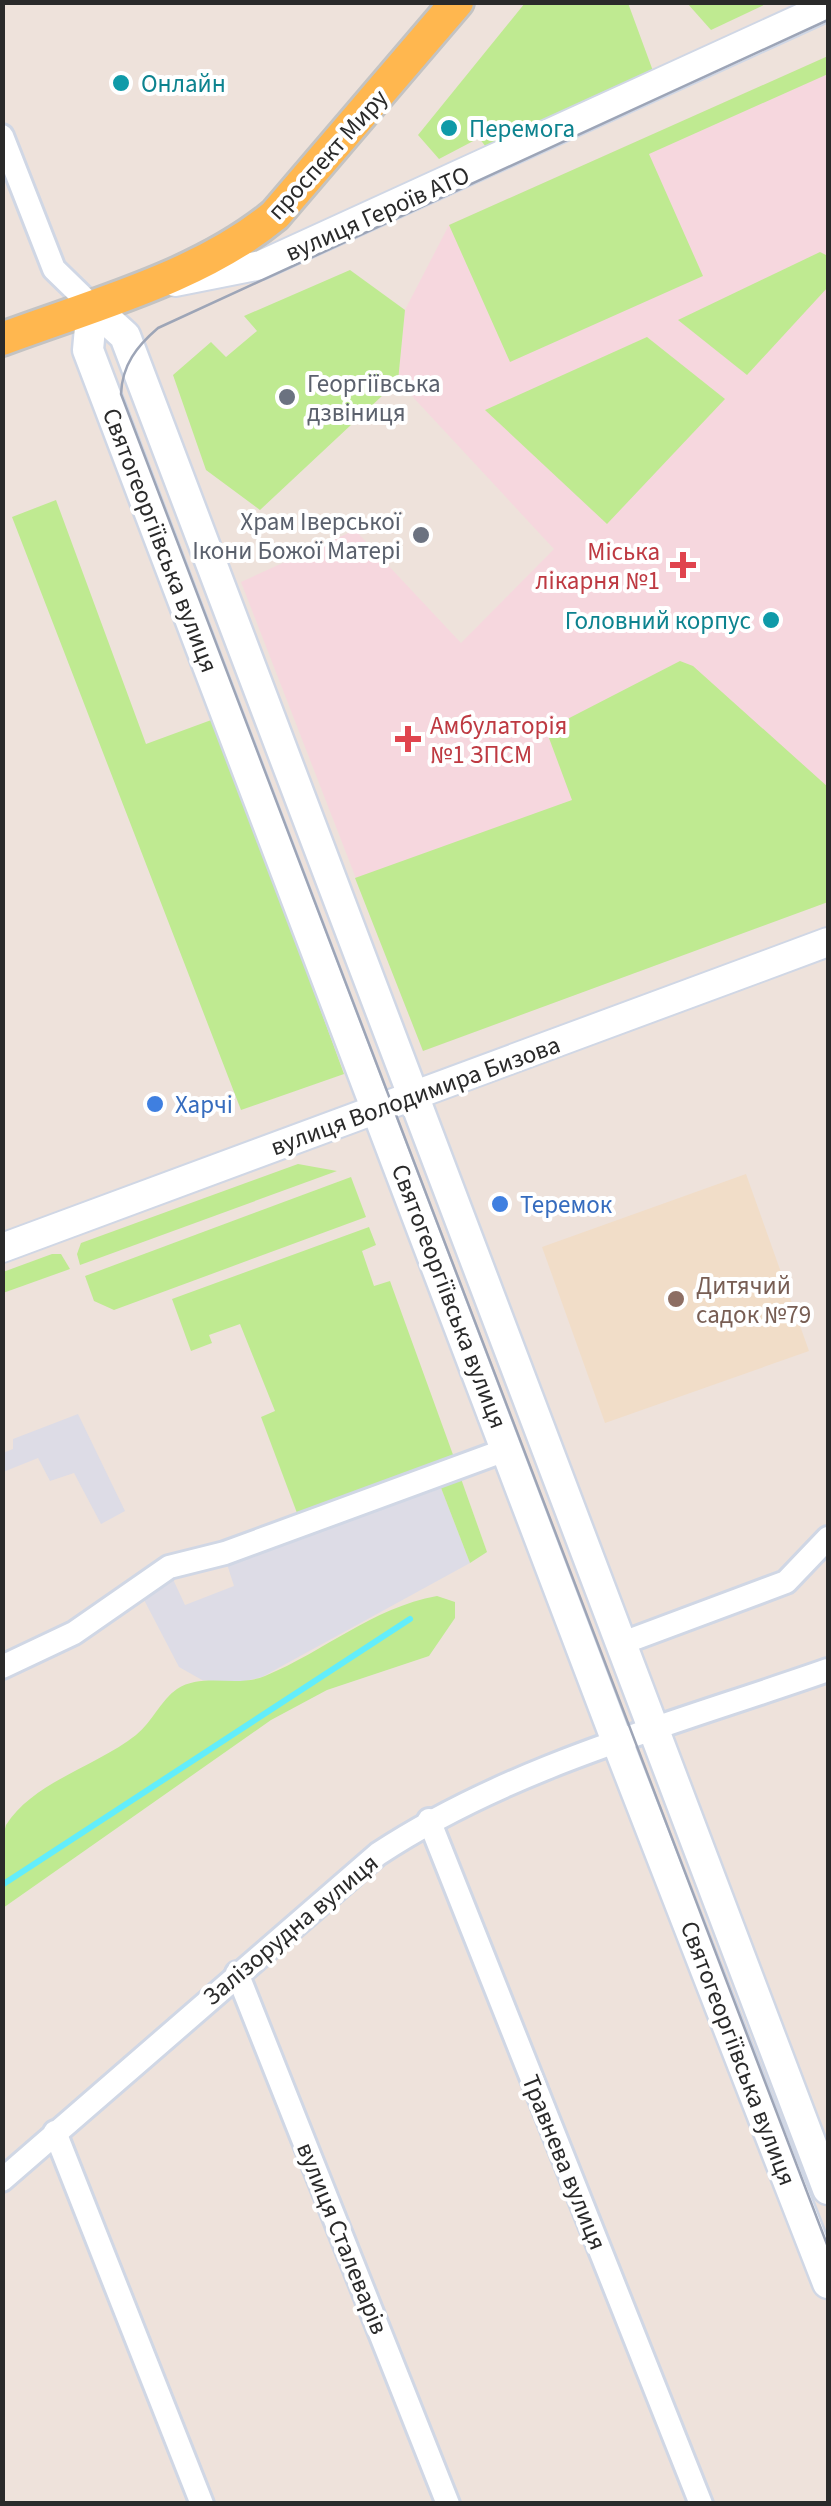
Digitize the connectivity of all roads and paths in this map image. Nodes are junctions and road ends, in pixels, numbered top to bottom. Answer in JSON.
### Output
{"nodes":[{"id":1,"x":458,"y":2,"type":"edge"},
{"id":2,"x":828,"y":6,"type":"edge"},
{"id":3,"x":2,"y":136,"type":"edge"},
{"id":4,"x":134,"y":291,"type":"junction"},
{"id":5,"x":92,"y":306,"type":"junction"},
{"id":6,"x":2,"y":339,"type":"edge"},
{"id":7,"x":828,"y":942,"type":"edge"},
{"id":8,"x":412,"y":1096,"type":"junction"},
{"id":9,"x":378,"y":1108,"type":"junction"},
{"id":10,"x":2,"y":1248,"type":"edge"},
{"id":11,"x":508,"y":1450,"type":"junction"},
{"id":12,"x":828,"y":1538,"type":"edge"},
{"id":13,"x":620,"y":1644,"type":"junction"},
{"id":14,"x":2,"y":1667,"type":"edge"},
{"id":15,"x":828,"y":1670,"type":"edge"},
{"id":16,"x":652,"y":1732,"type":"junction"},
{"id":17,"x":618,"y":1744,"type":"junction"},
{"id":18,"x":429,"y":1820,"type":"junction"},
{"id":19,"x":237,"y":1974,"type":"junction"},
{"id":20,"x":55,"y":2132,"type":"junction"},
{"id":21,"x":2,"y":2180,"type":"edge"},
{"id":22,"x":828,"y":2189,"type":"edge"},
{"id":23,"x":828,"y":2284,"type":"edge"},
{"id":24,"x":202,"y":2504,"type":"edge"},
{"id":25,"x":448,"y":2504,"type":"edge"},
{"id":26,"x":701,"y":2504,"type":"edge"}],
"edges":[{"from":1,"to":4,"type":"main road","name":"проспект Миру"},
{"from":2,"to":4,"type":"street","name":"вулиця Героїв АТО"},
{"from":3,"to":5,"type":"street","name":"Святогеоргіївська вулиця"},
{"from":4,"to":5,"type":"main road","name":"проспект Миру"},
{"from":5,"to":6,"type":"main road","name":"проспект Миру"},
{"from":5,"to":8,"type":"main road","name":"Святогеоргіївська вулиця"},
{"from":5,"to":9,"type":"main road","name":"Святогеоргіївська вулиця"},
{"from":7,"to":8,"type":"street","name":"вулиця Володимира Бизова"},
{"from":8,"to":9,"type":"street","name":"вулиця Володимира Бизова"},
{"from":8,"to":13,"type":"main road","name":"Святогеоргіївська вулиця"},
{"from":9,"to":10,"type":"street","name":"вулиця Володимира Бизова"},
{"from":9,"to":11,"type":"main road","name":"Святогеоргіївська вулиця"},
{"from":11,"to":14,"type":"street"},
{"from":11,"to":17,"type":"main road","name":"Святогеоргіївська вулиця"},
{"from":12,"to":13,"type":"street"},
{"from":13,"to":16,"type":"main road","name":"Святогеоргіївська вулиця"},
{"from":15,"to":16,"type":"street","name":"Залізорудна вулиця"},
{"from":16,"to":17,"type":"street","name":"Залізорудна вулиця"},
{"from":16,"to":22,"type":"main road","name":"Святогеоргіївська вулиця"},
{"from":17,"to":18,"type":"street","name":"Залізорудна вулиця"},
{"from":17,"to":23,"type":"main road","name":"Святогеоргіївська вулиця"},
{"from":18,"to":19,"type":"street","name":"Залізорудна вулиця"},
{"from":18,"to":26,"type":"street","name":"Травнева вулиця"},
{"from":19,"to":20,"type":"street","name":"Залізорудна вулиця"},
{"from":19,"to":25,"type":"street","name":"вулиця Сталеварів"},
{"from":20,"to":21,"type":"street","name":"Залізорудна вулиця"},
{"from":20,"to":24,"type":"street"}]}
